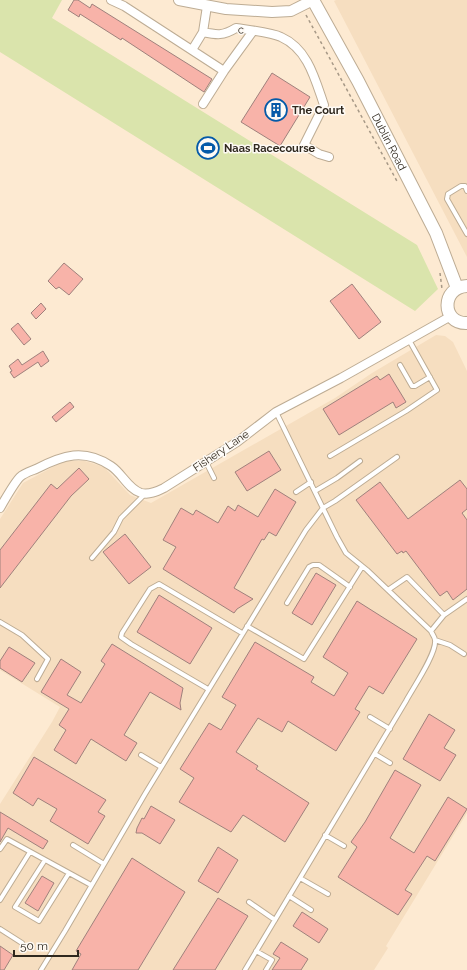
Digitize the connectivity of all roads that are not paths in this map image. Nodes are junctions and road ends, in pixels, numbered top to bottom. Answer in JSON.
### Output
{"nodes":[{"id":1,"x":111,"y":0,"type":"edge"},
{"id":2,"x":179,"y":0,"type":"edge"},
{"id":3,"x":313,"y":0,"type":"edge"},
{"id":4,"x":207,"y":6,"type":"junction"},
{"id":5,"x":253,"y":31,"type":"junction"},
{"id":6,"x":203,"y":32,"type":"junction"},
{"id":7,"x":192,"y":50,"type":"junction"},
{"id":8,"x":224,"y":71,"type":"junction"},
{"id":9,"x":203,"y":104,"type":"dead end"},
{"id":10,"x":329,"y":158,"type":"dead end"},
{"id":11,"x":467,"y":191,"type":"edge"},
{"id":12,"x":467,"y":234,"type":"edge"},
{"id":13,"x":462,"y":287,"type":"edge"},
{"id":14,"x":451,"y":316,"type":"junction"},
{"id":15,"x":467,"y":323,"type":"edge"},
{"id":16,"x":409,"y":340,"type":"junction"},
{"id":17,"x":400,"y":365,"type":"dead end"},
{"id":18,"x":430,"y":377,"type":"junction"},
{"id":19,"x":276,"y":412,"type":"junction"},
{"id":20,"x":330,"y":456,"type":"dead end"},
{"id":21,"x":397,"y":457,"type":"dead end"},
{"id":22,"x":360,"y":461,"type":"dead end"},
{"id":23,"x":206,"y":462,"type":"junction"},
{"id":24,"x":214,"y":478,"type":"dead end"},
{"id":25,"x":311,"y":482,"type":"junction"},
{"id":26,"x":315,"y":491,"type":"junction"},
{"id":27,"x":296,"y":492,"type":"dead end"},
{"id":28,"x":146,"y":493,"type":"junction"},
{"id":29,"x":0,"y":508,"type":"edge"},
{"id":30,"x":323,"y":508,"type":"junction"},
{"id":31,"x":92,"y":558,"type":"dead end"},
{"id":32,"x":362,"y":567,"type":"junction"},
{"id":33,"x":350,"y":587,"type":"junction"},
{"id":34,"x":388,"y":590,"type":"junction"},
{"id":35,"x":467,"y":599,"type":"edge"},
{"id":36,"x":287,"y":603,"type":"dead end"},
{"id":37,"x":444,"y":615,"type":"junction"},
{"id":38,"x":0,"y":622,"type":"edge"},
{"id":39,"x":247,"y":626,"type":"junction"},
{"id":40,"x":431,"y":631,"type":"junction"},
{"id":41,"x":242,"y":633,"type":"junction"},
{"id":42,"x":435,"y":640,"type":"junction"},
{"id":43,"x":464,"y":654,"type":"dead end"},
{"id":44,"x":37,"y":679,"type":"dead end"},
{"id":45,"x":208,"y":689,"type":"junction"},
{"id":46,"x":370,"y":717,"type":"dead end"},
{"id":47,"x":390,"y":728,"type":"junction"},
{"id":48,"x":141,"y":754,"type":"dead end"},
{"id":49,"x":375,"y":754,"type":"junction"},
{"id":50,"x":390,"y":762,"type":"dead end"},
{"id":51,"x":161,"y":767,"type":"junction"},
{"id":52,"x":325,"y":835,"type":"junction"},
{"id":53,"x":73,"y":845,"type":"dead end"},
{"id":54,"x":344,"y":846,"type":"dead end"},
{"id":55,"x":0,"y":849,"type":"edge"},
{"id":56,"x":30,"y":852,"type":"junction"},
{"id":57,"x":45,"y":860,"type":"junction"},
{"id":58,"x":104,"y":864,"type":"junction"},
{"id":59,"x":68,"y":873,"type":"junction"},
{"id":60,"x":300,"y":878,"type":"junction"},
{"id":61,"x":91,"y":885,"type":"junction"},
{"id":62,"x":328,"y":894,"type":"dead end"},
{"id":63,"x":289,"y":896,"type":"junction"},
{"id":64,"x":0,"y":900,"type":"edge"},
{"id":65,"x":248,"y":902,"type":"dead end"},
{"id":66,"x":310,"y":910,"type":"dead end"},
{"id":67,"x":275,"y":920,"type":"junction"},
{"id":68,"x":0,"y":929,"type":"edge"},
{"id":69,"x":22,"y":943,"type":"dead end"},
{"id":70,"x":256,"y":951,"type":"junction"},
{"id":71,"x":41,"y":970,"type":"edge"},
{"id":72,"x":245,"y":970,"type":"edge"},
{"id":73,"x":266,"y":970,"type":"edge"}],
"edges":[{"from":1,"to":7,"type":"street"},
{"from":2,"to":4,"type":"street"},
{"from":3,"to":4,"type":"street"},
{"from":3,"to":13,"type":"main road","name":"Dublin Road"},
{"from":4,"to":6,"type":"street"},
{"from":5,"to":6,"type":"street","name":"c"},
{"from":5,"to":8,"type":"street"},
{"from":5,"to":10,"type":"street","name":"c"},
{"from":6,"to":7,"type":"street"},
{"from":7,"to":8,"type":"street"},
{"from":8,"to":9,"type":"street"},
{"from":11,"to":12,"type":"lane"},
{"from":13,"to":14,"type":"main road"},
{"from":14,"to":15,"type":"main road"},
{"from":14,"to":16,"type":"street","name":"Fishery Lane"},
{"from":16,"to":18,"type":"lane"},
{"from":16,"to":19,"type":"street","name":"Fishery Lane"},
{"from":17,"to":18,"type":"lane"},
{"from":18,"to":20,"type":"lane"},
{"from":19,"to":23,"type":"street","name":"Fishery Lane"},
{"from":19,"to":25,"type":"lane"},
{"from":21,"to":30,"type":"lane"},
{"from":22,"to":26,"type":"lane"},
{"from":23,"to":24,"type":"lane"},
{"from":23,"to":28,"type":"street","name":"Fishery Lane"},
{"from":25,"to":26,"type":"lane"},
{"from":25,"to":27,"type":"lane"},
{"from":26,"to":30,"type":"lane"},
{"from":28,"to":29,"type":"street"},
{"from":28,"to":31,"type":"lane"},
{"from":30,"to":32,"type":"lane"},
{"from":30,"to":39,"type":"lane"},
{"from":32,"to":33,"type":"lane"},
{"from":32,"to":34,"type":"lane"},
{"from":33,"to":36,"type":"lane"},
{"from":33,"to":39,"type":"lane"},
{"from":34,"to":37,"type":"lane"},
{"from":34,"to":40,"type":"lane"},
{"from":35,"to":37,"type":"lane"},
{"from":37,"to":40,"type":"lane"},
{"from":38,"to":44,"type":"lane"},
{"from":39,"to":41,"type":"lane"},
{"from":40,"to":42,"type":"lane"},
{"from":41,"to":45,"type":"lane"},
{"from":41,"to":45,"type":"lane"},
{"from":42,"to":43,"type":"lane"},
{"from":42,"to":47,"type":"lane"},
{"from":45,"to":51,"type":"lane"},
{"from":46,"to":47,"type":"lane"},
{"from":47,"to":49,"type":"lane"},
{"from":48,"to":51,"type":"lane"},
{"from":49,"to":50,"type":"lane"},
{"from":49,"to":52,"type":"lane"},
{"from":51,"to":58,"type":"lane"},
{"from":52,"to":54,"type":"lane"},
{"from":52,"to":60,"type":"lane"},
{"from":53,"to":58,"type":"lane"},
{"from":55,"to":56,"type":"lane"},
{"from":56,"to":57,"type":"lane"},
{"from":56,"to":64,"type":"lane"},
{"from":57,"to":59,"type":"lane"},
{"from":57,"to":59,"type":"lane"},
{"from":58,"to":61,"type":"lane"},
{"from":59,"to":61,"type":"lane"},
{"from":60,"to":62,"type":"lane"},
{"from":60,"to":63,"type":"lane"},
{"from":61,"to":71,"type":"lane"},
{"from":63,"to":66,"type":"lane"},
{"from":63,"to":67,"type":"lane"},
{"from":65,"to":67,"type":"lane"},
{"from":67,"to":70,"type":"lane"},
{"from":68,"to":69,"type":"lane"},
{"from":70,"to":72,"type":"lane"},
{"from":70,"to":73,"type":"lane"}]}
